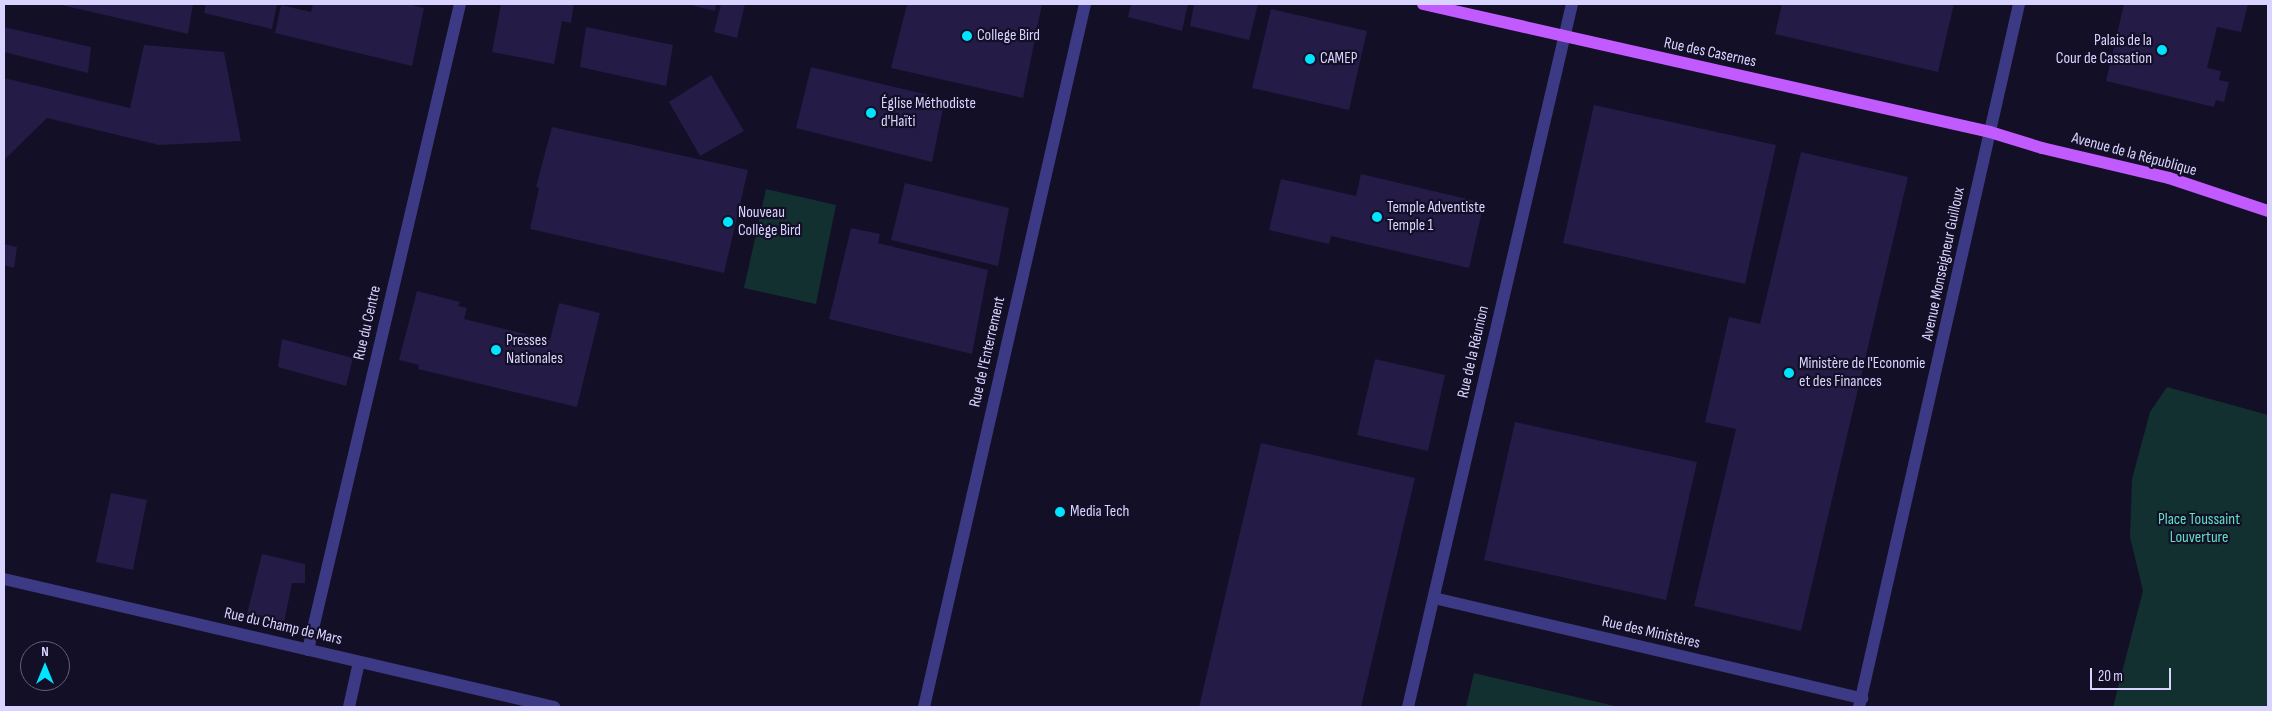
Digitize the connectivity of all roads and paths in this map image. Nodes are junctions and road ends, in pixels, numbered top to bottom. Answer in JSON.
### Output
{"nodes":[{"id":1,"x":460,"y":4,"type":"edge"},
{"id":2,"x":1085,"y":4,"type":"edge"},
{"id":3,"x":1422,"y":4,"type":"edge"},
{"id":4,"x":1572,"y":4,"type":"edge"},
{"id":5,"x":2019,"y":4,"type":"edge"},
{"id":6,"x":1564,"y":38,"type":"junction"},
{"id":7,"x":1990,"y":132,"type":"junction"},
{"id":8,"x":2268,"y":212,"type":"edge"},
{"id":9,"x":4,"y":579,"type":"edge"},
{"id":10,"x":1434,"y":598,"type":"junction"},
{"id":11,"x":308,"y":650,"type":"junction"},
{"id":12,"x":359,"y":662,"type":"junction"},
{"id":13,"x":1860,"y":702,"type":"edge"},
{"id":14,"x":349,"y":707,"type":"edge"},
{"id":15,"x":554,"y":707,"type":"edge"},
{"id":16,"x":924,"y":707,"type":"edge"},
{"id":17,"x":1408,"y":707,"type":"edge"}],
"edges":[{"from":1,"to":11,"type":"street","name":"Rue du Centre"},
{"from":2,"to":16,"type":"street","name":"Rue de l'Enterrement"},
{"from":3,"to":6,"type":"main road","name":"Rue des Casernes"},
{"from":4,"to":6,"type":"street","name":"Rue de la Réunion"},
{"from":5,"to":7,"type":"street","name":"Avenue Monseigneur Guilloux"},
{"from":6,"to":7,"type":"main road","name":"Rue des Casernes"},
{"from":6,"to":10,"type":"street","name":"Rue de la Réunion"},
{"from":7,"to":8,"type":"main road","name":"Avenue de la République"},
{"from":7,"to":13,"type":"street","name":"Avenue Monseigneur Guilloux"},
{"from":9,"to":11,"type":"street","name":"Rue du Champ de Mars"},
{"from":10,"to":13,"type":"street","name":"Rue des Ministères"},
{"from":10,"to":17,"type":"street","name":"Rue de la Réunion"},
{"from":11,"to":12,"type":"street","name":"Rue du Champ de Mars"},
{"from":12,"to":14,"type":"street"},
{"from":12,"to":15,"type":"street","name":"Rue du Champ de Mars"}]}
